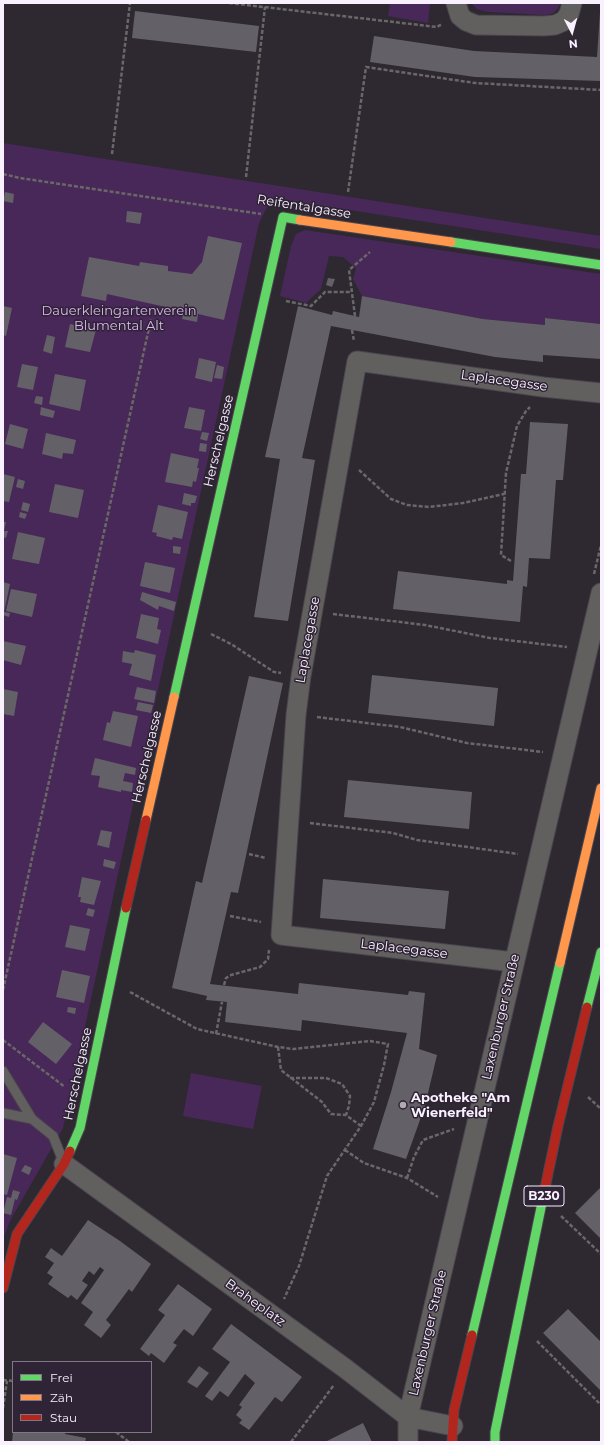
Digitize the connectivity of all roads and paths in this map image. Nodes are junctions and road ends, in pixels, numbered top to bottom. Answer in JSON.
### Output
{"nodes":[{"id":1,"x":130,"y":3,"type":"edge"},
{"id":2,"x":228,"y":3,"type":"edge"},
{"id":3,"x":572,"y":3,"type":"edge"},
{"id":4,"x":265,"y":7,"type":"junction"},
{"id":5,"x":458,"y":9,"type":"edge"},
{"id":6,"x":601,"y":90,"type":"edge"},
{"id":7,"x":112,"y":154,"type":"dead end"},
{"id":8,"x":3,"y":174,"type":"edge"},
{"id":9,"x":246,"y":177,"type":"dead end"},
{"id":10,"x":348,"y":192,"type":"dead end"},
{"id":11,"x":283,"y":218,"type":"junction"},
{"id":12,"x":391,"y":234,"type":"junction"},
{"id":13,"x":601,"y":265,"type":"edge"},
{"id":14,"x":351,"y":292,"type":"junction"},
{"id":15,"x":265,"y":296,"type":"junction"},
{"id":16,"x":354,"y":316,"type":"dead end"},
{"id":17,"x":151,"y":318,"type":"dead end"},
{"id":18,"x":543,"y":387,"type":"junction"},
{"id":19,"x":601,"y":393,"type":"edge"},
{"id":20,"x":340,"y":458,"type":"junction"},
{"id":21,"x":504,"y":494,"type":"junction"},
{"id":22,"x":511,"y":561,"type":"dead end"},
{"id":23,"x":601,"y":593,"type":"edge"},
{"id":24,"x":313,"y":612,"type":"junction"},
{"id":25,"x":190,"y":628,"type":"junction"},
{"id":26,"x":588,"y":650,"type":"junction"},
{"id":27,"x":301,"y":676,"type":"junction"},
{"id":28,"x":296,"y":715,"type":"junction"},
{"id":29,"x":563,"y":755,"type":"junction"},
{"id":30,"x":601,"y":788,"type":"edge"},
{"id":31,"x":289,"y":821,"type":"junction"},
{"id":32,"x":538,"y":858,"type":"junction"},
{"id":33,"x":230,"y":916,"type":"dead end"},
{"id":34,"x":281,"y":931,"type":"junction"},
{"id":35,"x":601,"y":952,"type":"edge"},
{"id":36,"x":514,"y":962,"type":"junction"},
{"id":37,"x":110,"y":981,"type":"junction"},
{"id":38,"x":224,"y":985,"type":"dead end"},
{"id":39,"x":3,"y":990,"type":"edge"},
{"id":40,"x":222,"y":1002,"type":"dead end"},
{"id":41,"x":216,"y":1034,"type":"junction"},
{"id":42,"x":3,"y":1040,"type":"edge"},
{"id":43,"x":278,"y":1047,"type":"junction"},
{"id":44,"x":3,"y":1071,"type":"edge"},
{"id":45,"x":289,"y":1078,"type":"junction"},
{"id":46,"x":588,"y":1096,"type":"dead end"},
{"id":47,"x":85,"y":1102,"type":"junction"},
{"id":48,"x":601,"y":1109,"type":"edge"},
{"id":49,"x":3,"y":1113,"type":"edge"},
{"id":50,"x":346,"y":1115,"type":"junction"},
{"id":51,"x":32,"y":1120,"type":"junction"},
{"id":52,"x":361,"y":1126,"type":"junction"},
{"id":53,"x":474,"y":1129,"type":"junction"},
{"id":54,"x":345,"y":1150,"type":"junction"},
{"id":55,"x":64,"y":1164,"type":"junction"},
{"id":56,"x":407,"y":1178,"type":"junction"},
{"id":57,"x":457,"y":1204,"type":"junction"},
{"id":58,"x":560,"y":1214,"type":"dead end"},
{"id":59,"x":601,"y":1254,"type":"edge"},
{"id":60,"x":3,"y":1288,"type":"edge"},
{"id":61,"x":271,"y":1315,"type":"junction"},
{"id":62,"x":536,"y":1340,"type":"dead end"},
{"id":63,"x":346,"y":1369,"type":"junction"},
{"id":64,"x":3,"y":1380,"type":"edge"},
{"id":65,"x":7,"y":1380,"type":"junction"},
{"id":66,"x":12,"y":1381,"type":"edge"},
{"id":67,"x":601,"y":1405,"type":"edge"},
{"id":68,"x":3,"y":1408,"type":"edge"},
{"id":69,"x":408,"y":1417,"type":"junction"},
{"id":70,"x":117,"y":1433,"type":"edge"},
{"id":71,"x":452,"y":1434,"type":"edge"},
{"id":72,"x":129,"y":1442,"type":"edge"},
{"id":73,"x":291,"y":1442,"type":"edge"},
{"id":74,"x":408,"y":1442,"type":"edge"},
{"id":75,"x":495,"y":1442,"type":"edge"}],
"edges":[{"from":1,"to":7,"type":"path"},
{"from":2,"to":4,"type":"path"},
{"from":3,"to":5,"type":"street"},
{"from":4,"to":5,"type":"path"},
{"from":4,"to":9,"type":"path"},
{"from":6,"to":10,"type":"path"},
{"from":8,"to":11,"type":"path","name":"Reifentalgasse"},
{"from":11,"to":12,"type":"street","name":"Reifentalgasse"},
{"from":11,"to":15,"type":"street","name":"Herschelgasse"},
{"from":12,"to":13,"type":"street","name":"Reifentalgasse"},
{"from":12,"to":14,"type":"path"},
{"from":14,"to":15,"type":"path"},
{"from":14,"to":16,"type":"path"},
{"from":15,"to":25,"type":"street","name":"Herschelgasse"},
{"from":17,"to":39,"type":"path"},
{"from":18,"to":19,"type":"street","name":"Laplacegasse"},
{"from":18,"to":20,"type":"street","name":"Laplacegasse"},
{"from":18,"to":21,"type":"path"},
{"from":20,"to":21,"type":"path"},
{"from":20,"to":24,"type":"street","name":"Laplacegasse"},
{"from":21,"to":22,"type":"path"},
{"from":23,"to":26,"type":"street","name":"Laxenburger Straße"},
{"from":24,"to":26,"type":"path"},
{"from":24,"to":27,"type":"street","name":"Laplacegasse"},
{"from":25,"to":27,"type":"path"},
{"from":25,"to":37,"type":"street","name":"Herschelgasse"},
{"from":26,"to":29,"type":"street","name":"Laxenburger Straße"},
{"from":27,"to":28,"type":"street","name":"Laplacegasse"},
{"from":28,"to":29,"type":"path"},
{"from":28,"to":31,"type":"street","name":"Laplacegasse"},
{"from":29,"to":32,"type":"street","name":"Laxenburger Straße"},
{"from":30,"to":71,"type":"street","number":"B230"},
{"from":31,"to":32,"type":"path"},
{"from":31,"to":34,"type":"street","name":"Laplacegasse"},
{"from":32,"to":36,"type":"street","name":"Laxenburger Straße"},
{"from":33,"to":34,"type":"path"},
{"from":34,"to":36,"type":"street","name":"Laplacegasse"},
{"from":34,"to":38,"type":"path"},
{"from":35,"to":75,"type":"street","number":"B230"},
{"from":36,"to":53,"type":"street","name":"Laxenburger Straße"},
{"from":37,"to":41,"type":"path"},
{"from":37,"to":47,"type":"street","name":"Herschelgasse"},
{"from":40,"to":41,"type":"path"},
{"from":41,"to":43,"type":"path"},
{"from":42,"to":47,"type":"path"},
{"from":43,"to":45,"type":"path"},
{"from":43,"to":52,"type":"path"},
{"from":44,"to":51,"type":"lane"},
{"from":45,"to":50,"type":"path"},
{"from":45,"to":50,"type":"path"},
{"from":46,"to":48,"type":"path"},
{"from":47,"to":55,"type":"street","name":"Herschelgasse"},
{"from":49,"to":51,"type":"lane"},
{"from":50,"to":52,"type":"path"},
{"from":51,"to":55,"type":"lane"},
{"from":52,"to":54,"type":"path"},
{"from":53,"to":56,"type":"path"},
{"from":53,"to":57,"type":"street","name":"Laxenburger Straße"},
{"from":54,"to":56,"type":"path"},
{"from":54,"to":61,"type":"path"},
{"from":55,"to":60,"type":"street","name":"Herschelgasse"},
{"from":55,"to":61,"type":"street","name":"Braheplatz"},
{"from":56,"to":57,"type":"path"},
{"from":57,"to":69,"type":"street","name":"Laxenburger Straße"},
{"from":58,"to":59,"type":"path"},
{"from":61,"to":63,"type":"street","name":"Braheplatz"},
{"from":62,"to":67,"type":"path"},
{"from":63,"to":69,"type":"street","name":"Braheplatz"},
{"from":63,"to":73,"type":"path"},
{"from":64,"to":65,"type":"path"},
{"from":65,"to":66,"type":"path"},
{"from":65,"to":68,"type":"path"},
{"from":69,"to":71,"type":"street","name":"Braheplatz"},
{"from":69,"to":74,"type":"street","name":"Laxenburger Straße"},
{"from":70,"to":72,"type":"path"}]}
